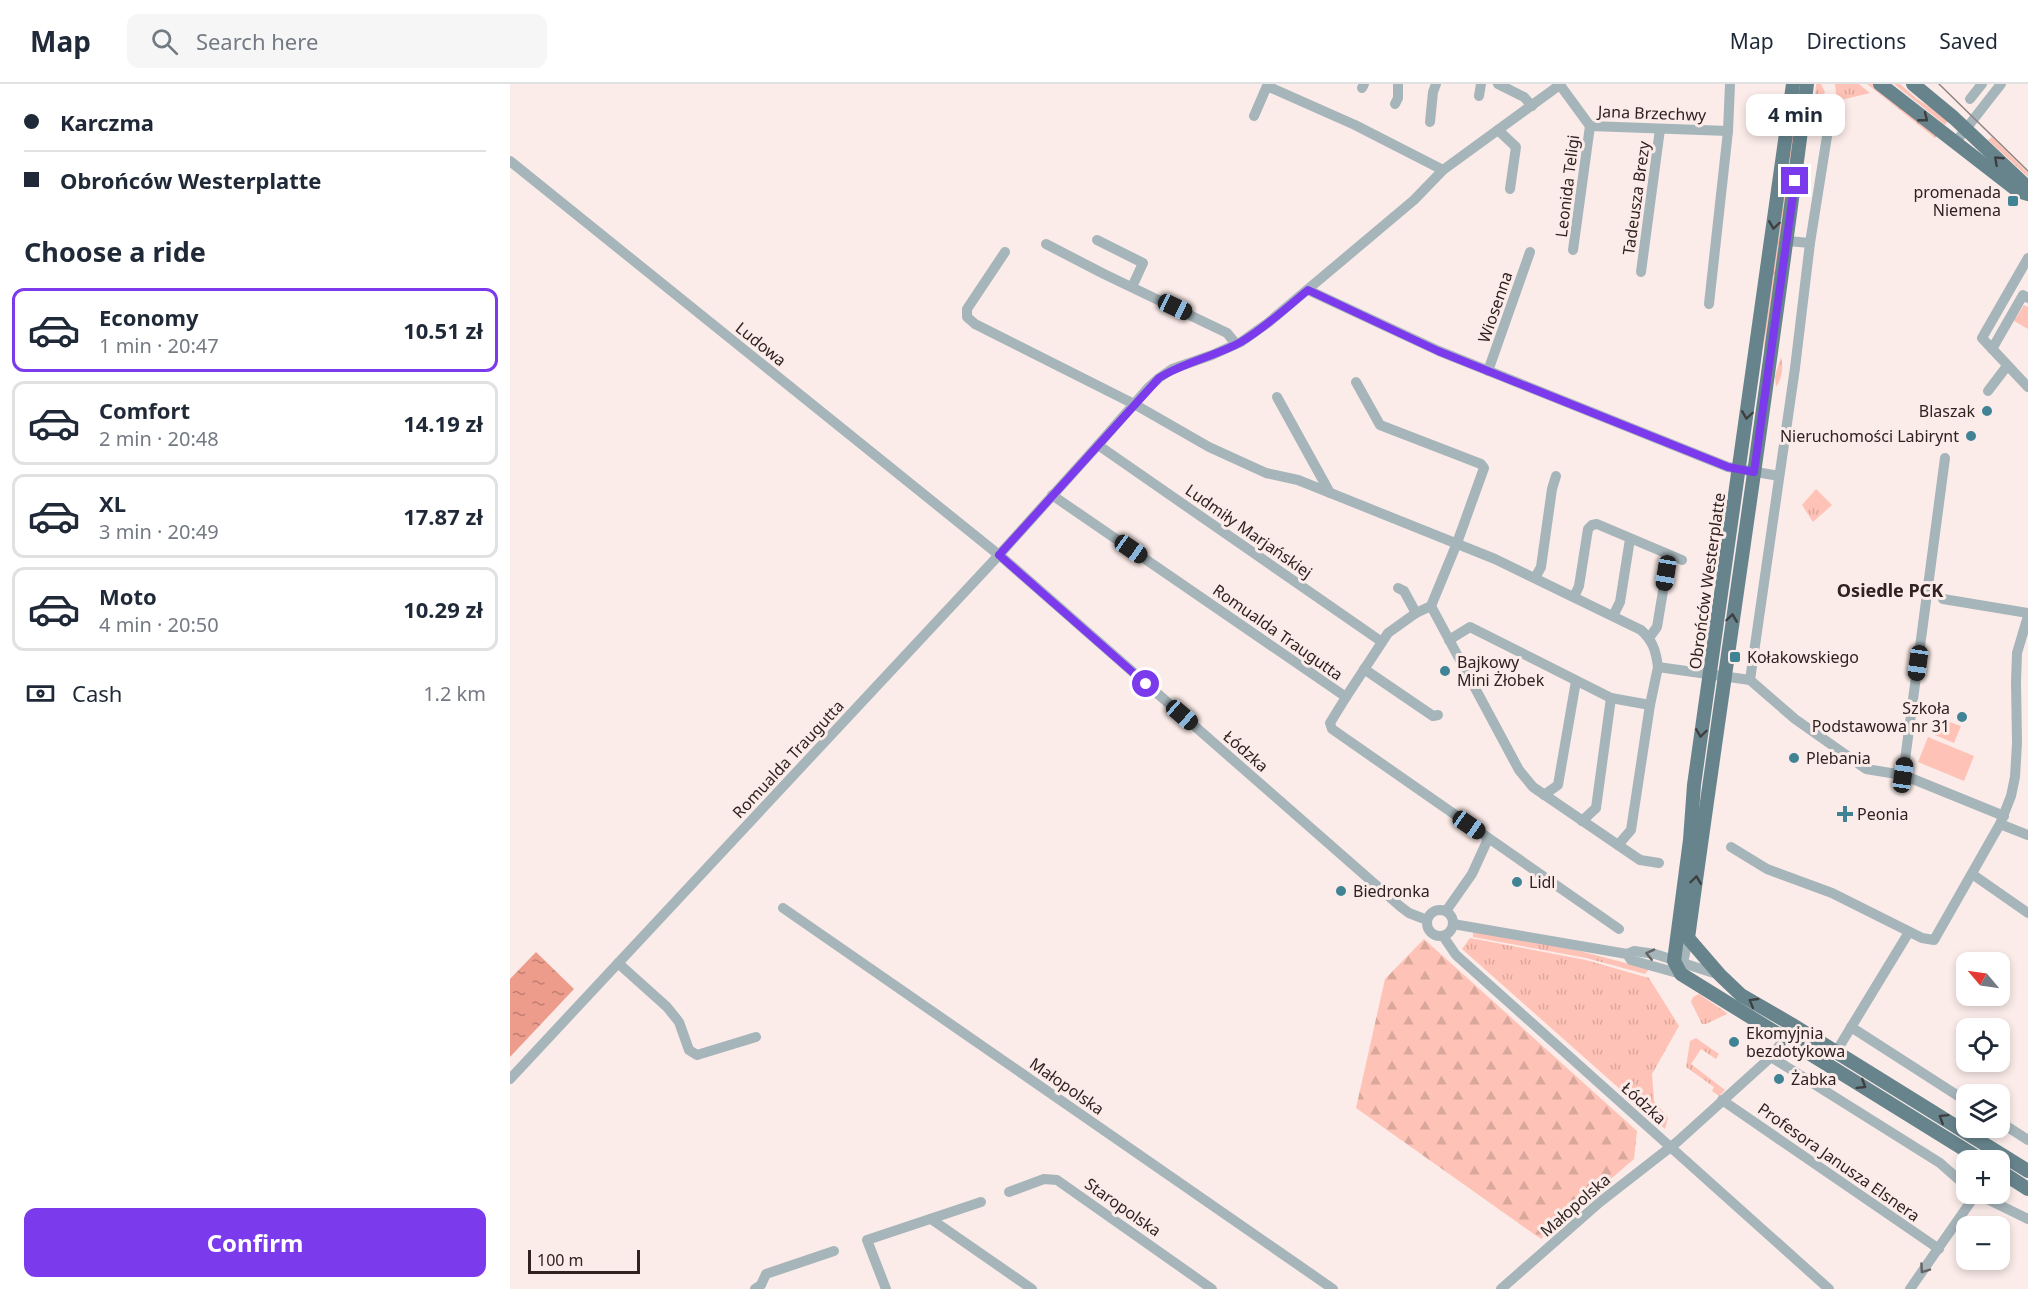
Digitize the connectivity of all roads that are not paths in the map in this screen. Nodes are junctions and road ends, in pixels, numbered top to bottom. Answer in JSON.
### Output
{"nodes":[{"id":1,"x":1398,"y":84,"type":"edge"},
{"id":2,"x":1436,"y":84,"type":"edge"},
{"id":3,"x":1482,"y":84,"type":"edge"},
{"id":4,"x":1498,"y":84,"type":"edge"},
{"id":5,"x":1730,"y":84,"type":"edge"},
{"id":6,"x":1793,"y":84,"type":"edge"},
{"id":7,"x":1807,"y":84,"type":"edge"},
{"id":8,"x":1880,"y":84,"type":"edge"},
{"id":9,"x":1913,"y":84,"type":"edge"},
{"id":10,"x":1982,"y":84,"type":"edge"},
{"id":11,"x":2001,"y":84,"type":"edge"},
{"id":12,"x":1561,"y":85,"type":"edge"},
{"id":13,"x":1479,"y":96,"type":"dead end"},
{"id":14,"x":1970,"y":99,"type":"dead end"},
{"id":15,"x":1395,"y":104,"type":"dead end"},
{"id":16,"x":1532,"y":106,"type":"junction"},
{"id":17,"x":1254,"y":116,"type":"dead end"},
{"id":18,"x":1430,"y":122,"type":"dead end"},
{"id":19,"x":1590,"y":126,"type":"junction"},
{"id":20,"x":1660,"y":129,"type":"junction"},
{"id":21,"x":1966,"y":129,"type":"junction"},
{"id":22,"x":1498,"y":130,"type":"junction"},
{"id":23,"x":1828,"y":130,"type":"dead end"},
{"id":24,"x":1728,"y":131,"type":"junction"},
{"id":25,"x":1955,"y":143,"type":"junction"},
{"id":26,"x":510,"y":160,"type":"edge"},
{"id":27,"x":1443,"y":170,"type":"junction"},
{"id":28,"x":1510,"y":189,"type":"dead end"},
{"id":29,"x":2027,"y":193,"type":"edge"},
{"id":30,"x":1097,"y":240,"type":"dead end"},
{"id":31,"x":1788,"y":241,"type":"junction"},
{"id":32,"x":1810,"y":243,"type":"junction"},
{"id":33,"x":1046,"y":244,"type":"dead end"},
{"id":34,"x":1574,"y":250,"type":"dead end"},
{"id":35,"x":1005,"y":252,"type":"dead end"},
{"id":36,"x":1530,"y":252,"type":"dead end"},
{"id":37,"x":2028,"y":258,"type":"edge"},
{"id":38,"x":1641,"y":272,"type":"dead end"},
{"id":39,"x":1132,"y":287,"type":"junction"},
{"id":40,"x":1308,"y":290,"type":"junction"},
{"id":41,"x":2028,"y":298,"type":"edge"},
{"id":42,"x":1709,"y":304,"type":"dead end"},
{"id":43,"x":1236,"y":344,"type":"junction"},
{"id":44,"x":1992,"y":349,"type":"junction"},
{"id":45,"x":2007,"y":366,"type":"junction"},
{"id":46,"x":1488,"y":371,"type":"junction"},
{"id":47,"x":1356,"y":382,"type":"dead end"},
{"id":48,"x":2028,"y":387,"type":"edge"},
{"id":49,"x":1988,"y":391,"type":"dead end"},
{"id":50,"x":1278,"y":397,"type":"dead end"},
{"id":51,"x":1134,"y":404,"type":"junction"},
{"id":52,"x":1098,"y":445,"type":"junction"},
{"id":53,"x":1945,"y":458,"type":"dead end"},
{"id":54,"x":1747,"y":471,"type":"junction"},
{"id":55,"x":1556,"y":476,"type":"dead end"},
{"id":56,"x":1779,"y":476,"type":"junction"},
{"id":57,"x":1330,"y":493,"type":"junction"},
{"id":58,"x":1052,"y":495,"type":"junction"},
{"id":59,"x":1630,"y":539,"type":"junction"},
{"id":60,"x":1457,"y":543,"type":"junction"},
{"id":61,"x":996,"y":552,"type":"junction"},
{"id":62,"x":1669,"y":555,"type":"junction"},
{"id":63,"x":1683,"y":560,"type":"dead end"},
{"id":64,"x":1535,"y":578,"type":"junction"},
{"id":65,"x":1398,"y":588,"type":"dead end"},
{"id":66,"x":1574,"y":597,"type":"junction"},
{"id":67,"x":1943,"y":599,"type":"dead end"},
{"id":68,"x":1431,"y":606,"type":"junction"},
{"id":69,"x":1416,"y":613,"type":"junction"},
{"id":70,"x":2028,"y":614,"type":"edge"},
{"id":71,"x":1613,"y":616,"type":"junction"},
{"id":72,"x":1649,"y":638,"type":"junction"},
{"id":73,"x":1449,"y":640,"type":"junction"},
{"id":74,"x":1382,"y":642,"type":"junction"},
{"id":75,"x":1658,"y":667,"type":"junction"},
{"id":76,"x":1364,"y":669,"type":"junction"},
{"id":77,"x":1717,"y":675,"type":"junction"},
{"id":78,"x":1750,"y":680,"type":"junction"},
{"id":79,"x":1576,"y":681,"type":"junction"},
{"id":80,"x":1346,"y":698,"type":"junction"},
{"id":81,"x":1611,"y":698,"type":"junction"},
{"id":82,"x":1650,"y":705,"type":"junction"},
{"id":83,"x":1438,"y":716,"type":"dead end"},
{"id":84,"x":2017,"y":726,"type":"junction"},
{"id":85,"x":2028,"y":729,"type":"edge"},
{"id":86,"x":1903,"y":775,"type":"junction"},
{"id":87,"x":1544,"y":795,"type":"junction"},
{"id":88,"x":2002,"y":820,"type":"junction"},
{"id":89,"x":1582,"y":821,"type":"junction"},
{"id":90,"x":2028,"y":835,"type":"edge"},
{"id":91,"x":1488,"y":839,"type":"junction"},
{"id":92,"x":1618,"y":845,"type":"junction"},
{"id":93,"x":1731,"y":847,"type":"dead end"},
{"id":94,"x":1659,"y":863,"type":"dead end"},
{"id":95,"x":1972,"y":874,"type":"junction"},
{"id":96,"x":783,"y":908,"type":"dead end"},
{"id":97,"x":1446,"y":912,"type":"junction"},
{"id":98,"x":2028,"y":913,"type":"edge"},
{"id":99,"x":1427,"y":920,"type":"junction"},
{"id":100,"x":1453,"y":924,"type":"junction"},
{"id":101,"x":1619,"y":929,"type":"dead end"},
{"id":102,"x":1910,"y":932,"type":"junction"},
{"id":103,"x":1443,"y":936,"type":"junction"},
{"id":104,"x":1688,"y":938,"type":"junction"},
{"id":105,"x":618,"y":963,"type":"junction"},
{"id":106,"x":1679,"y":966,"type":"junction"},
{"id":107,"x":1720,"y":975,"type":"junction"},
{"id":108,"x":1851,"y":1027,"type":"junction"},
{"id":109,"x":756,"y":1037,"type":"dead end"},
{"id":110,"x":1785,"y":1038,"type":"junction"},
{"id":111,"x":1836,"y":1052,"type":"junction"},
{"id":112,"x":1771,"y":1057,"type":"junction"},
{"id":113,"x":510,"y":1079,"type":"edge"},
{"id":114,"x":1956,"y":1095,"type":"edge"},
{"id":115,"x":1722,"y":1100,"type":"junction"},
{"id":116,"x":2010,"y":1128,"type":"edge"},
{"id":117,"x":2028,"y":1140,"type":"edge"},
{"id":118,"x":1671,"y":1147,"type":"junction"},
{"id":119,"x":1965,"y":1150,"type":"edge"},
{"id":120,"x":2028,"y":1171,"type":"edge"},
{"id":121,"x":1956,"y":1177,"type":"edge"},
{"id":122,"x":2010,"y":1177,"type":"edge"},
{"id":123,"x":2028,"y":1189,"type":"edge"},
{"id":124,"x":1009,"y":1192,"type":"dead end"},
{"id":125,"x":981,"y":1202,"type":"dead end"},
{"id":126,"x":1969,"y":1204,"type":"edge"},
{"id":127,"x":1997,"y":1204,"type":"edge"},
{"id":128,"x":931,"y":1219,"type":"junction"},
{"id":129,"x":2028,"y":1219,"type":"edge"},
{"id":130,"x":1939,"y":1249,"type":"junction"},
{"id":131,"x":834,"y":1251,"type":"dead end"},
{"id":132,"x":761,"y":1288,"type":"edge"},
{"id":133,"x":886,"y":1289,"type":"edge"},
{"id":134,"x":1032,"y":1289,"type":"edge"},
{"id":135,"x":1212,"y":1289,"type":"edge"},
{"id":136,"x":1334,"y":1289,"type":"edge"},
{"id":137,"x":1501,"y":1289,"type":"edge"},
{"id":138,"x":1828,"y":1289,"type":"edge"},
{"id":139,"x":1910,"y":1289,"type":"edge"}],
"edges":[{"from":1,"to":15,"type":"street"},
{"from":2,"to":18,"type":"street"},
{"from":3,"to":13,"type":"street"},
{"from":4,"to":16,"type":"street"},
{"from":5,"to":24,"type":"street"},
{"from":6,"to":54,"type":"main road","name":"Obrońców Westerplatte","one_way":true},
{"from":7,"to":31,"type":"main road","name":"Obrońców Westerplatte"},
{"from":8,"to":25,"type":"main road","one_way":true},
{"from":9,"to":21,"type":"main road"},
{"from":10,"to":14,"type":"street"},
{"from":11,"to":21,"type":"street"},
{"from":12,"to":16,"type":"street","name":"Romualda Traugutta"},
{"from":12,"to":19,"type":"street","name":"Jana Brzechwy"},
{"from":16,"to":22,"type":"street","name":"Romualda Traugutta"},
{"from":17,"to":27,"type":"street"},
{"from":19,"to":20,"type":"street","name":"Jana Brzechwy"},
{"from":19,"to":34,"type":"street","name":"Leonida Teligi"},
{"from":20,"to":24,"type":"street","name":"Jana Brzechwy"},
{"from":20,"to":38,"type":"street","name":"Tadeusza Brezy"},
{"from":21,"to":25,"type":"street"},
{"from":29,"to":21,"type":"main road","one_way":true},
{"from":22,"to":27,"type":"street","name":"Romualda Traugutta"},
{"from":22,"to":28,"type":"street"},
{"from":23,"to":32,"type":"street"},
{"from":24,"to":42,"type":"street"},
{"from":25,"to":29,"type":"main road"},
{"from":26,"to":61,"type":"street","name":"Ludowa"},
{"from":27,"to":40,"type":"street","name":"Romualda Traugutta"},
{"from":30,"to":39,"type":"street"},
{"from":31,"to":32,"type":"street"},
{"from":31,"to":54,"type":"main road","name":"Obrońców Westerplatte"},
{"from":32,"to":56,"type":"street"},
{"from":33,"to":39,"type":"street"},
{"from":35,"to":51,"type":"street"},
{"from":36,"to":46,"type":"street","name":"Wiosenna"},
{"from":37,"to":44,"type":"street"},
{"from":39,"to":43,"type":"street"},
{"from":40,"to":43,"type":"street","name":"Romualda Traugutta"},
{"from":40,"to":46,"type":"street"},
{"from":41,"to":44,"type":"street"},
{"from":43,"to":51,"type":"street","name":"Romualda Traugutta"},
{"from":44,"to":45,"type":"street"},
{"from":45,"to":48,"type":"street"},
{"from":45,"to":49,"type":"street"},
{"from":46,"to":54,"type":"street"},
{"from":47,"to":60,"type":"street"},
{"from":50,"to":57,"type":"street"},
{"from":51,"to":52,"type":"street","name":"Romualda Traugutta"},
{"from":51,"to":57,"type":"street"},
{"from":52,"to":58,"type":"street","name":"Romualda Traugutta"},
{"from":52,"to":74,"type":"street","name":"Ludmiły Marjańskiej"},
{"from":53,"to":86,"type":"street"},
{"from":54,"to":56,"type":"street"},
{"from":54,"to":77,"type":"main road","name":"Obrońców Westerplatte"},
{"from":55,"to":64,"type":"street"},
{"from":56,"to":78,"type":"street"},
{"from":57,"to":60,"type":"street"},
{"from":58,"to":61,"type":"street","name":"Romualda Traugutta"},
{"from":58,"to":80,"type":"street","name":"Romualda Traugutta"},
{"from":59,"to":62,"type":"street"},
{"from":59,"to":66,"type":"street"},
{"from":59,"to":71,"type":"street"},
{"from":60,"to":64,"type":"street"},
{"from":60,"to":68,"type":"street"},
{"from":61,"to":99,"type":"street","name":"Łódzka"},
{"from":61,"to":105,"type":"street","name":"Romualda Traugutta"},
{"from":62,"to":63,"type":"street"},
{"from":62,"to":72,"type":"street"},
{"from":64,"to":66,"type":"street"},
{"from":65,"to":69,"type":"street"},
{"from":66,"to":71,"type":"street"},
{"from":67,"to":70,"type":"street"},
{"from":68,"to":69,"type":"street"},
{"from":68,"to":73,"type":"street"},
{"from":69,"to":74,"type":"street"},
{"from":70,"to":84,"type":"street"},
{"from":71,"to":72,"type":"street"},
{"from":72,"to":75,"type":"street"},
{"from":73,"to":79,"type":"street"},
{"from":73,"to":87,"type":"street"},
{"from":74,"to":76,"type":"street"},
{"from":75,"to":77,"type":"street"},
{"from":75,"to":82,"type":"street"},
{"from":76,"to":80,"type":"street"},
{"from":76,"to":83,"type":"street"},
{"from":77,"to":78,"type":"street"},
{"from":104,"to":77,"type":"main road","name":"Obrońców Westerplatte","one_way":true},
{"from":77,"to":106,"type":"main road","name":"Obrońców Westerplatte","one_way":true},
{"from":78,"to":86,"type":"street"},
{"from":79,"to":81,"type":"street"},
{"from":79,"to":87,"type":"street"},
{"from":80,"to":91,"type":"street","name":"Romualda Traugutta"},
{"from":81,"to":82,"type":"street"},
{"from":81,"to":89,"type":"street"},
{"from":82,"to":92,"type":"street"},
{"from":84,"to":85,"type":"street"},
{"from":84,"to":88,"type":"street"},
{"from":86,"to":88,"type":"street"},
{"from":87,"to":89,"type":"street"},
{"from":88,"to":90,"type":"street"},
{"from":88,"to":95,"type":"street"},
{"from":89,"to":92,"type":"street"},
{"from":91,"to":97,"type":"street"},
{"from":91,"to":101,"type":"street","name":"Romualda Traugutta"},
{"from":92,"to":94,"type":"street"},
{"from":93,"to":102,"type":"street"},
{"from":95,"to":98,"type":"street"},
{"from":95,"to":102,"type":"street"},
{"from":96,"to":136,"type":"street","name":"Małopolska"},
{"from":97,"to":99,"type":"street"},
{"from":97,"to":100,"type":"street"},
{"from":99,"to":103,"type":"street"},
{"from":100,"to":103,"type":"street"},
{"from":100,"to":106,"type":"street"},
{"from":102,"to":108,"type":"street"},
{"from":103,"to":118,"type":"street","name":"Łódzka"},
{"from":104,"to":106,"type":"street","name":"Obrońców Westerplatte"},
{"from":104,"to":107,"type":"main road"},
{"from":105,"to":109,"type":"street"},
{"from":105,"to":113,"type":"street","name":"Romualda Traugutta"},
{"from":106,"to":107,"type":"street"},
{"from":106,"to":110,"type":"main road"},
{"from":111,"to":107,"type":"main road","one_way":true},
{"from":108,"to":111,"type":"street"},
{"from":108,"to":114,"type":"street"},
{"from":110,"to":112,"type":"street","name":"Małopolska"},
{"from":110,"to":119,"type":"main road","one_way":true},
{"from":120,"to":111,"type":"main road","one_way":true},
{"from":112,"to":115,"type":"street","name":"Małopolska"},
{"from":112,"to":121,"type":"street"},
{"from":115,"to":118,"type":"street","name":"Małopolska"},
{"from":115,"to":130,"type":"street","name":"Profesora Janusza Elsnera"},
{"from":116,"to":117,"type":"street"},
{"from":118,"to":137,"type":"street","name":"Małopolska"},
{"from":118,"to":138,"type":"street","name":"Łódzka"},
{"from":122,"to":123,"type":"main road"},
{"from":124,"to":135,"type":"street","name":"Staropolska"},
{"from":125,"to":128,"type":"street"},
{"from":126,"to":130,"type":"street"},
{"from":127,"to":129,"type":"street"},
{"from":128,"to":133,"type":"street"},
{"from":128,"to":134,"type":"street"},
{"from":130,"to":139,"type":"street","one_way":true},
{"from":131,"to":132,"type":"street"}]}
